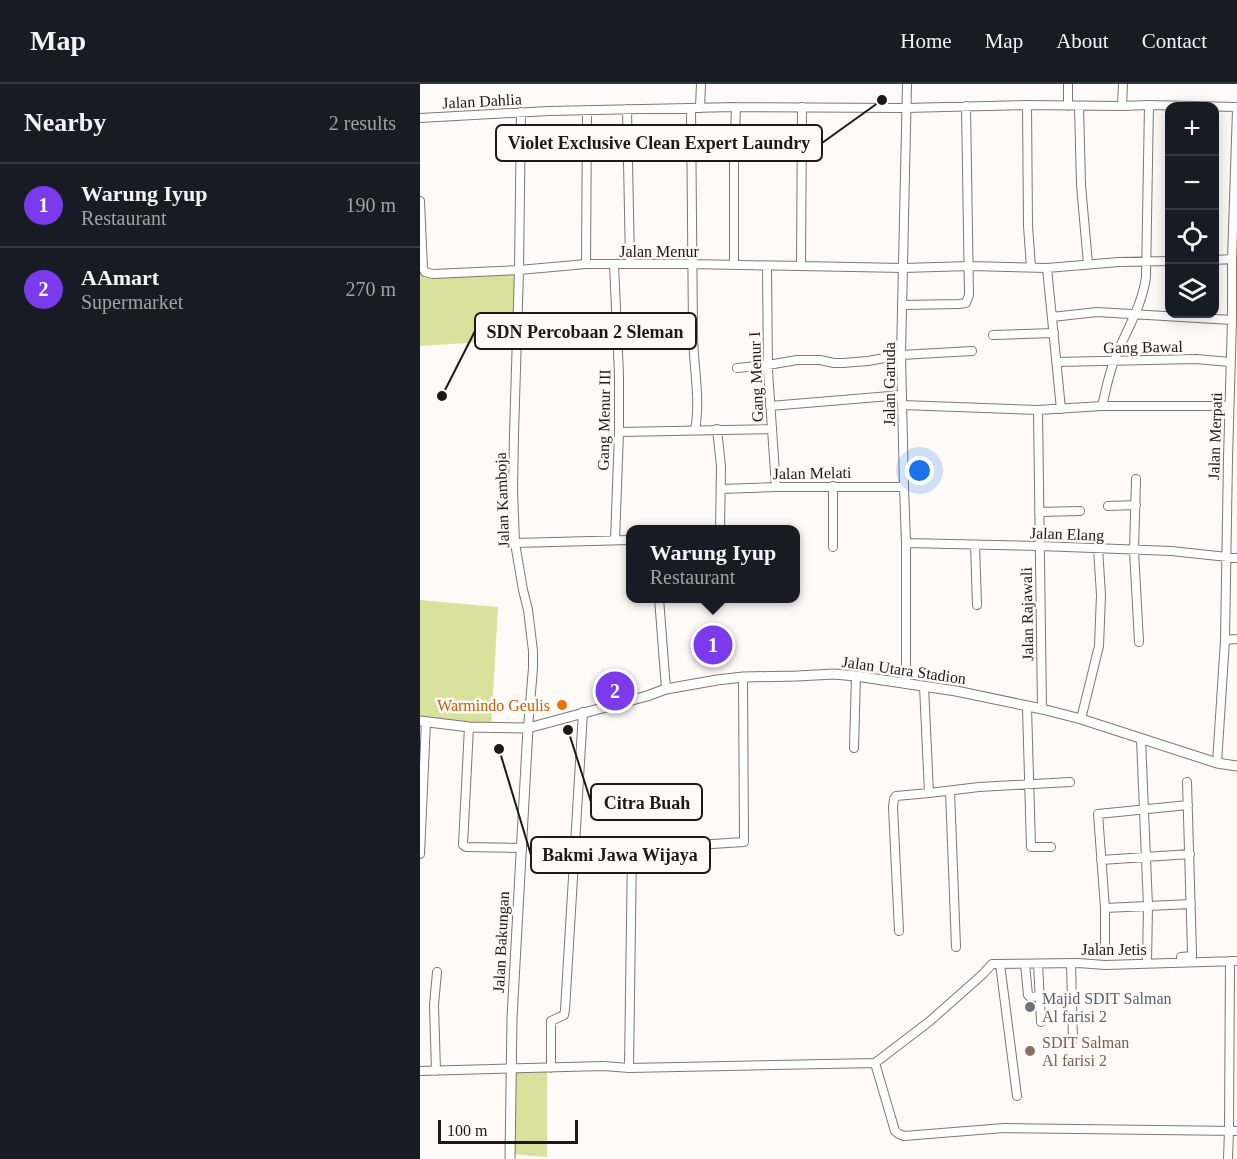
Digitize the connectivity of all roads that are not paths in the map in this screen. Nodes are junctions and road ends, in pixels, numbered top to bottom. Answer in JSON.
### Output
{"nodes":[{"id":1,"x":701,"y":84,"type":"edge"},
{"id":2,"x":907,"y":84,"type":"edge"},
{"id":3,"x":1068,"y":84,"type":"edge"},
{"id":4,"x":1123,"y":84,"type":"edge"},
{"id":5,"x":1027,"y":105,"type":"junction"},
{"id":6,"x":1149,"y":105,"type":"junction"},
{"id":7,"x":966,"y":106,"type":"junction"},
{"id":8,"x":1068,"y":106,"type":"junction"},
{"id":9,"x":1079,"y":106,"type":"junction"},
{"id":10,"x":1122,"y":106,"type":"junction"},
{"id":11,"x":736,"y":107,"type":"junction"},
{"id":12,"x":802,"y":107,"type":"junction"},
{"id":13,"x":691,"y":108,"type":"junction"},
{"id":14,"x":700,"y":108,"type":"junction"},
{"id":15,"x":905,"y":108,"type":"junction"},
{"id":16,"x":1237,"y":108,"type":"edge"},
{"id":17,"x":627,"y":109,"type":"junction"},
{"id":18,"x":587,"y":111,"type":"junction"},
{"id":19,"x":521,"y":112,"type":"junction"},
{"id":20,"x":420,"y":118,"type":"edge"},
{"id":21,"x":1236,"y":187,"type":"edge"},
{"id":22,"x":420,"y":201,"type":"edge"},
{"id":23,"x":1232,"y":259,"type":"junction"},
{"id":24,"x":1219,"y":260,"type":"edge"},
{"id":25,"x":1146,"y":261,"type":"junction"},
{"id":26,"x":1165,"y":261,"type":"edge"},
{"id":27,"x":586,"y":264,"type":"junction"},
{"id":28,"x":614,"y":264,"type":"junction"},
{"id":29,"x":630,"y":264,"type":"junction"},
{"id":30,"x":691,"y":264,"type":"junction"},
{"id":31,"x":1088,"y":264,"type":"junction"},
{"id":32,"x":734,"y":265,"type":"junction"},
{"id":33,"x":767,"y":266,"type":"junction"},
{"id":34,"x":801,"y":266,"type":"junction"},
{"id":35,"x":969,"y":266,"type":"junction"},
{"id":36,"x":1031,"y":267,"type":"junction"},
{"id":37,"x":903,"y":268,"type":"junction"},
{"id":38,"x":1047,"y":268,"type":"junction"},
{"id":39,"x":519,"y":270,"type":"junction"},
{"id":40,"x":1234,"y":294,"type":"edge"},
{"id":41,"x":902,"y":305,"type":"junction"},
{"id":42,"x":1134,"y":315,"type":"junction"},
{"id":43,"x":693,"y":317,"type":"junction"},
{"id":44,"x":1052,"y":317,"type":"junction"},
{"id":45,"x":616,"y":318,"type":"junction"},
{"id":46,"x":1232,"y":320,"type":"junction"},
{"id":47,"x":1053,"y":333,"type":"junction"},
{"id":48,"x":993,"y":335,"type":"dead end"},
{"id":49,"x":972,"y":351,"type":"dead end"},
{"id":50,"x":902,"y":355,"type":"junction"},
{"id":51,"x":1114,"y":360,"type":"junction"},
{"id":52,"x":1056,"y":362,"type":"junction"},
{"id":53,"x":1230,"y":362,"type":"junction"},
{"id":54,"x":768,"y":365,"type":"junction"},
{"id":55,"x":737,"y":368,"type":"dead end"},
{"id":56,"x":1234,"y":375,"type":"edge"},
{"id":57,"x":902,"y":395,"type":"junction"},
{"id":58,"x":902,"y":405,"type":"junction"},
{"id":59,"x":770,"y":406,"type":"junction"},
{"id":60,"x":1102,"y":406,"type":"junction"},
{"id":61,"x":1061,"y":409,"type":"junction"},
{"id":62,"x":1038,"y":410,"type":"junction"},
{"id":63,"x":1232,"y":411,"type":"edge"},
{"id":64,"x":695,"y":429,"type":"junction"},
{"id":65,"x":717,"y":429,"type":"junction"},
{"id":66,"x":771,"y":429,"type":"junction"},
{"id":67,"x":619,"y":432,"type":"junction"},
{"id":68,"x":1228,"y":458,"type":"junction"},
{"id":69,"x":1237,"y":458,"type":"edge"},
{"id":70,"x":1136,"y":479,"type":"dead end"},
{"id":71,"x":833,"y":486,"type":"junction"},
{"id":72,"x":776,"y":487,"type":"junction"},
{"id":73,"x":904,"y":487,"type":"junction"},
{"id":74,"x":721,"y":489,"type":"junction"},
{"id":75,"x":1136,"y":505,"type":"junction"},
{"id":76,"x":1108,"y":506,"type":"dead end"},
{"id":77,"x":1080,"y":511,"type":"dead end"},
{"id":78,"x":1039,"y":512,"type":"junction"},
{"id":79,"x":720,"y":525,"type":"edge"},
{"id":80,"x":615,"y":540,"type":"junction"},
{"id":81,"x":626,"y":540,"type":"edge"},
{"id":82,"x":516,"y":543,"type":"junction"},
{"id":83,"x":906,"y":543,"type":"junction"},
{"id":84,"x":975,"y":545,"type":"junction"},
{"id":85,"x":1040,"y":546,"type":"junction"},
{"id":86,"x":833,"y":547,"type":"dead end"},
{"id":87,"x":1098,"y":548,"type":"junction"},
{"id":88,"x":1134,"y":551,"type":"junction"},
{"id":89,"x":1226,"y":556,"type":"junction"},
{"id":90,"x":1237,"y":558,"type":"edge"},
{"id":91,"x":659,"y":603,"type":"edge"},
{"id":92,"x":977,"y":605,"type":"dead end"},
{"id":93,"x":1237,"y":639,"type":"edge"},
{"id":94,"x":1225,"y":640,"type":"junction"},
{"id":95,"x":1139,"y":642,"type":"dead end"},
{"id":96,"x":743,"y":676,"type":"junction"},
{"id":97,"x":856,"y":676,"type":"junction"},
{"id":98,"x":906,"y":684,"type":"junction"},
{"id":99,"x":924,"y":686,"type":"junction"},
{"id":100,"x":666,"y":689,"type":"junction"},
{"id":101,"x":1027,"y":707,"type":"junction"},
{"id":102,"x":1042,"y":709,"type":"junction"},
{"id":103,"x":583,"y":712,"type":"junction"},
{"id":104,"x":1081,"y":719,"type":"junction"},
{"id":105,"x":423,"y":722,"type":"edge"},
{"id":106,"x":469,"y":727,"type":"junction"},
{"id":107,"x":528,"y":728,"type":"junction"},
{"id":108,"x":1141,"y":739,"type":"junction"},
{"id":109,"x":854,"y":748,"type":"dead end"},
{"id":110,"x":1217,"y":763,"type":"junction"},
{"id":111,"x":1237,"y":766,"type":"edge"},
{"id":112,"x":1070,"y":782,"type":"dead end"},
{"id":113,"x":1187,"y":782,"type":"dead end"},
{"id":114,"x":1030,"y":784,"type":"junction"},
{"id":115,"x":950,"y":791,"type":"junction"},
{"id":116,"x":928,"y":793,"type":"junction"},
{"id":117,"x":1188,"y":805,"type":"junction"},
{"id":118,"x":1144,"y":809,"type":"junction"},
{"id":119,"x":1051,"y":847,"type":"dead end"},
{"id":120,"x":522,"y":848,"type":"junction"},
{"id":121,"x":420,"y":854,"type":"edge"},
{"id":122,"x":1190,"y":854,"type":"junction"},
{"id":123,"x":1146,"y":857,"type":"junction"},
{"id":124,"x":1101,"y":860,"type":"junction"},
{"id":125,"x":1191,"y":904,"type":"junction"},
{"id":126,"x":1148,"y":906,"type":"junction"},
{"id":127,"x":1105,"y":908,"type":"junction"},
{"id":128,"x":899,"y":931,"type":"dead end"},
{"id":129,"x":956,"y":947,"type":"dead end"},
{"id":130,"x":1105,"y":952,"type":"dead end"},
{"id":131,"x":1181,"y":957,"type":"dead end"},
{"id":132,"x":1233,"y":961,"type":"edge"},
{"id":133,"x":1071,"y":963,"type":"junction"},
{"id":134,"x":1147,"y":963,"type":"junction"},
{"id":135,"x":996,"y":964,"type":"junction"},
{"id":136,"x":1025,"y":964,"type":"junction"},
{"id":137,"x":1038,"y":964,"type":"junction"},
{"id":138,"x":437,"y":972,"type":"dead end"},
{"id":139,"x":1040,"y":996,"type":"junction"},
{"id":140,"x":1041,"y":1022,"type":"dead end"},
{"id":141,"x":1073,"y":1039,"type":"dead end"},
{"id":142,"x":875,"y":1063,"type":"junction"},
{"id":143,"x":551,"y":1068,"type":"junction"},
{"id":144,"x":629,"y":1068,"type":"junction"},
{"id":145,"x":511,"y":1069,"type":"junction"},
{"id":146,"x":420,"y":1071,"type":"edge"},
{"id":147,"x":436,"y":1071,"type":"junction"},
{"id":148,"x":1017,"y":1096,"type":"dead end"},
{"id":149,"x":1233,"y":1131,"type":"edge"},
{"id":150,"x":510,"y":1159,"type":"edge"},
{"id":151,"x":1228,"y":1159,"type":"edge"}],
"edges":[{"from":1,"to":14,"type":"street"},
{"from":2,"to":15,"type":"street","name":"Jalan Garuda"},
{"from":3,"to":8,"type":"street"},
{"from":4,"to":10,"type":"street"},
{"from":5,"to":7,"type":"street","name":"Jalan Dahlia"},
{"from":5,"to":8,"type":"street","name":"Jalan Dahlia"},
{"from":5,"to":36,"type":"street"},
{"from":6,"to":10,"type":"street","name":"Jalan Dahlia"},
{"from":6,"to":16,"type":"street","name":"Jalan Dahlia"},
{"from":6,"to":25,"type":"street"},
{"from":7,"to":15,"type":"street","name":"Jalan Dahlia"},
{"from":7,"to":35,"type":"street"},
{"from":8,"to":9,"type":"street","name":"Jalan Dahlia"},
{"from":9,"to":10,"type":"street","name":"Jalan Dahlia"},
{"from":9,"to":31,"type":"street"},
{"from":11,"to":12,"type":"street","name":"Jalan Dahlia"},
{"from":11,"to":14,"type":"street","name":"Jalan Dahlia"},
{"from":11,"to":32,"type":"street"},
{"from":12,"to":15,"type":"street","name":"Jalan Dahlia"},
{"from":12,"to":34,"type":"street"},
{"from":13,"to":14,"type":"street","name":"Jalan Dahlia"},
{"from":13,"to":17,"type":"street","name":"Jalan Dahlia"},
{"from":13,"to":30,"type":"street"},
{"from":15,"to":37,"type":"street","name":"Jalan Garuda"},
{"from":16,"to":21,"type":"street","name":"Jalan Merpati"},
{"from":17,"to":18,"type":"street","name":"Jalan Dahlia"},
{"from":17,"to":29,"type":"street"},
{"from":18,"to":19,"type":"street","name":"Jalan Dahlia"},
{"from":18,"to":27,"type":"street"},
{"from":19,"to":20,"type":"street","name":"Jalan Dahlia"},
{"from":19,"to":39,"type":"street","name":"Jalan Kamboja"},
{"from":21,"to":23,"type":"street","name":"Jalan Merpati"},
{"from":22,"to":39,"type":"street","name":"Jalan Menur"},
{"from":23,"to":24,"type":"street"},
{"from":23,"to":40,"type":"street","name":"Jalan Merpati"},
{"from":25,"to":26,"type":"street","name":"Jalan Menur"},
{"from":25,"to":31,"type":"street","name":"Jalan Menur"},
{"from":25,"to":42,"type":"street"},
{"from":27,"to":28,"type":"street","name":"Jalan Menur"},
{"from":27,"to":39,"type":"street","name":"Jalan Menur"},
{"from":28,"to":29,"type":"street","name":"Jalan Menur"},
{"from":28,"to":45,"type":"street","name":"Gang Menur III"},
{"from":29,"to":30,"type":"street","name":"Jalan Menur"},
{"from":30,"to":32,"type":"street","name":"Jalan Menur"},
{"from":30,"to":43,"type":"street"},
{"from":31,"to":38,"type":"street","name":"Jalan Menur"},
{"from":32,"to":33,"type":"street","name":"Jalan Menur"},
{"from":33,"to":34,"type":"street","name":"Jalan Menur"},
{"from":33,"to":54,"type":"street","name":"Gang Menur I"},
{"from":34,"to":37,"type":"street","name":"Jalan Menur"},
{"from":35,"to":36,"type":"street","name":"Jalan Menur"},
{"from":35,"to":37,"type":"street","name":"Jalan Menur"},
{"from":35,"to":41,"type":"street"},
{"from":36,"to":38,"type":"street","name":"Jalan Menur"},
{"from":37,"to":41,"type":"street","name":"Jalan Garuda"},
{"from":38,"to":44,"type":"street"},
{"from":39,"to":82,"type":"street","name":"Jalan Kamboja"},
{"from":40,"to":46,"type":"street","name":"Jalan Merpati"},
{"from":41,"to":50,"type":"street","name":"Jalan Garuda"},
{"from":42,"to":44,"type":"street"},
{"from":42,"to":46,"type":"street"},
{"from":42,"to":51,"type":"street"},
{"from":43,"to":45,"type":"street"},
{"from":43,"to":64,"type":"street"},
{"from":44,"to":47,"type":"street"},
{"from":45,"to":67,"type":"street","name":"Gang Menur III"},
{"from":46,"to":53,"type":"street","name":"Jalan Merpati"},
{"from":47,"to":48,"type":"street"},
{"from":47,"to":52,"type":"street"},
{"from":49,"to":50,"type":"street"},
{"from":50,"to":54,"type":"street"},
{"from":50,"to":57,"type":"street","name":"Jalan Garuda"},
{"from":51,"to":52,"type":"street","name":"Gang Bawal"},
{"from":51,"to":53,"type":"street","name":"Gang Bawal"},
{"from":51,"to":60,"type":"street"},
{"from":52,"to":61,"type":"street"},
{"from":53,"to":56,"type":"street","name":"Jalan Merpati"},
{"from":54,"to":55,"type":"street"},
{"from":54,"to":59,"type":"street","name":"Gang Menur I"},
{"from":56,"to":63,"type":"street","name":"Jalan Merpati"},
{"from":57,"to":58,"type":"street","name":"Jalan Garuda"},
{"from":57,"to":59,"type":"street"},
{"from":58,"to":62,"type":"street"},
{"from":58,"to":73,"type":"street","name":"Jalan Garuda"},
{"from":59,"to":66,"type":"street","name":"Gang Menur I"},
{"from":60,"to":61,"type":"street"},
{"from":60,"to":63,"type":"street"},
{"from":61,"to":62,"type":"street"},
{"from":62,"to":78,"type":"street","name":"Jalan Rajawali"},
{"from":63,"to":68,"type":"street","name":"Jalan Merpati"},
{"from":64,"to":65,"type":"street"},
{"from":64,"to":67,"type":"street"},
{"from":65,"to":66,"type":"street"},
{"from":65,"to":74,"type":"street"},
{"from":66,"to":72,"type":"street","name":"Gang Menur I"},
{"from":67,"to":80,"type":"street","name":"Gang Menur III"},
{"from":68,"to":69,"type":"street"},
{"from":68,"to":89,"type":"street","name":"Jalan Merpati"},
{"from":70,"to":75,"type":"street"},
{"from":71,"to":72,"type":"street","name":"Jalan Melati"},
{"from":71,"to":73,"type":"street","name":"Jalan Melati"},
{"from":71,"to":86,"type":"street"},
{"from":72,"to":74,"type":"street","name":"Jalan Melati"},
{"from":73,"to":83,"type":"street","name":"Jalan Garuda"},
{"from":74,"to":79,"type":"street"},
{"from":75,"to":76,"type":"street"},
{"from":75,"to":88,"type":"street"},
{"from":77,"to":78,"type":"street"},
{"from":78,"to":85,"type":"street","name":"Jalan Rajawali"},
{"from":80,"to":81,"type":"street"},
{"from":80,"to":82,"type":"street"},
{"from":82,"to":107,"type":"street","name":"Jalan Kamboja"},
{"from":83,"to":84,"type":"street","name":"Jalan Elang"},
{"from":83,"to":98,"type":"street","name":"Jalan Garuda"},
{"from":84,"to":85,"type":"street","name":"Jalan Elang"},
{"from":84,"to":92,"type":"street"},
{"from":85,"to":87,"type":"street","name":"Jalan Elang"},
{"from":85,"to":102,"type":"street","name":"Jalan Rajawali"},
{"from":87,"to":88,"type":"street","name":"Jalan Elang"},
{"from":87,"to":104,"type":"street"},
{"from":88,"to":89,"type":"street","name":"Jalan Elang"},
{"from":88,"to":95,"type":"street"},
{"from":89,"to":90,"type":"street","name":"Jalan Elang"},
{"from":89,"to":94,"type":"street","name":"Jalan Merpati"},
{"from":91,"to":100,"type":"street"},
{"from":93,"to":94,"type":"street"},
{"from":94,"to":110,"type":"street","name":"Jalan Merpati"},
{"from":96,"to":97,"type":"street","name":"Jalan Utara Stadion"},
{"from":96,"to":100,"type":"street","name":"Jalan Utara Stadion"},
{"from":96,"to":144,"type":"street"},
{"from":97,"to":98,"type":"street","name":"Jalan Utara Stadion"},
{"from":97,"to":109,"type":"street"},
{"from":98,"to":99,"type":"street","name":"Jalan Utara Stadion"},
{"from":99,"to":101,"type":"street","name":"Jalan Utara Stadion"},
{"from":99,"to":116,"type":"street"},
{"from":100,"to":103,"type":"street","name":"Jalan Utara Stadion"},
{"from":101,"to":102,"type":"street","name":"Jalan Utara Stadion"},
{"from":101,"to":114,"type":"street"},
{"from":102,"to":104,"type":"street","name":"Jalan Utara Stadion"},
{"from":103,"to":107,"type":"street","name":"Jalan Utara Stadion"},
{"from":103,"to":143,"type":"street"},
{"from":104,"to":108,"type":"street","name":"Jalan Utara Stadion"},
{"from":105,"to":106,"type":"street","name":"Jalan Utara Stadion"},
{"from":105,"to":121,"type":"street"},
{"from":106,"to":107,"type":"street","name":"Jalan Utara Stadion"},
{"from":106,"to":120,"type":"street"},
{"from":107,"to":120,"type":"street","name":"Jalan Bakungan"},
{"from":108,"to":110,"type":"street","name":"Jalan Utara Stadion"},
{"from":108,"to":118,"type":"street"},
{"from":110,"to":111,"type":"street","name":"Jalan Utara Stadion"},
{"from":112,"to":114,"type":"street"},
{"from":113,"to":117,"type":"street"},
{"from":114,"to":115,"type":"street"},
{"from":114,"to":119,"type":"street"},
{"from":115,"to":116,"type":"street"},
{"from":115,"to":129,"type":"street"},
{"from":116,"to":128,"type":"street"},
{"from":117,"to":118,"type":"street"},
{"from":117,"to":122,"type":"street"},
{"from":118,"to":123,"type":"street"},
{"from":118,"to":124,"type":"street"},
{"from":120,"to":145,"type":"street","name":"Jalan Bakungan"},
{"from":122,"to":123,"type":"street"},
{"from":122,"to":125,"type":"street"},
{"from":123,"to":124,"type":"street"},
{"from":123,"to":126,"type":"street"},
{"from":124,"to":127,"type":"street"},
{"from":125,"to":126,"type":"street"},
{"from":125,"to":131,"type":"street"},
{"from":126,"to":127,"type":"street"},
{"from":126,"to":134,"type":"street"},
{"from":127,"to":130,"type":"street"},
{"from":132,"to":134,"type":"street","name":"Jalan Jetis"},
{"from":132,"to":149,"type":"street"},
{"from":133,"to":134,"type":"street","name":"Jalan Jetis"},
{"from":133,"to":137,"type":"street","name":"Jalan Jetis"},
{"from":133,"to":141,"type":"street"},
{"from":135,"to":136,"type":"street","name":"Jalan Jetis"},
{"from":135,"to":142,"type":"street"},
{"from":135,"to":148,"type":"street"},
{"from":136,"to":137,"type":"street","name":"Jalan Jetis"},
{"from":136,"to":139,"type":"street"},
{"from":137,"to":139,"type":"street"},
{"from":138,"to":147,"type":"street"},
{"from":139,"to":140,"type":"street"},
{"from":142,"to":144,"type":"street"},
{"from":142,"to":149,"type":"street"},
{"from":143,"to":144,"type":"street"},
{"from":143,"to":145,"type":"street"},
{"from":145,"to":147,"type":"street"},
{"from":145,"to":150,"type":"street","name":"Jalan Bakungan"},
{"from":146,"to":147,"type":"street"},
{"from":149,"to":151,"type":"street"}]}
